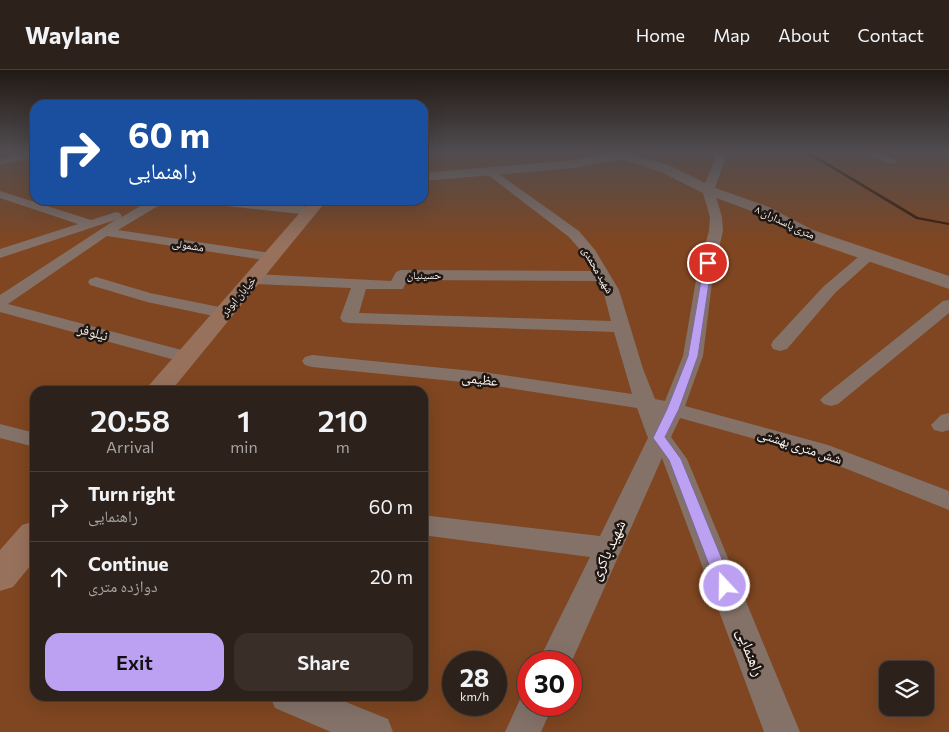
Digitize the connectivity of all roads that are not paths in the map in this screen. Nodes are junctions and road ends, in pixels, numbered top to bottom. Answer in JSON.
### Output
{"nodes":[{"id":1,"x":503,"y":182,"type":"edge"},
{"id":2,"x":692,"y":182,"type":"edge"},
{"id":3,"x":711,"y":182,"type":"edge"},
{"id":4,"x":708,"y":190,"type":"junction"},
{"id":5,"x":0,"y":194,"type":"edge"},
{"id":6,"x":30,"y":204,"type":"edge"},
{"id":7,"x":33,"y":205,"type":"edge"},
{"id":8,"x":150,"y":205,"type":"edge"},
{"id":9,"x":154,"y":205,"type":"edge"},
{"id":10,"x":297,"y":205,"type":"edge"},
{"id":11,"x":315,"y":206,"type":"edge"},
{"id":12,"x":90,"y":224,"type":"junction"},
{"id":13,"x":105,"y":232,"type":"junction"},
{"id":14,"x":0,"y":254,"type":"edge"},
{"id":15,"x":869,"y":255,"type":"junction"},
{"id":16,"x":271,"y":257,"type":"junction"},
{"id":17,"x":604,"y":276,"type":"junction"},
{"id":18,"x":252,"y":280,"type":"junction"},
{"id":19,"x":96,"y":282,"type":"dead end"},
{"id":20,"x":949,"y":283,"type":"edge"},
{"id":21,"x":360,"y":284,"type":"junction"},
{"id":22,"x":0,"y":302,"type":"edge"},
{"id":23,"x":949,"y":304,"type":"edge"},
{"id":24,"x":0,"y":307,"type":"edge"},
{"id":25,"x":223,"y":313,"type":"junction"},
{"id":26,"x":622,"y":327,"type":"junction"},
{"id":27,"x":780,"y":345,"type":"dead end"},
{"id":28,"x":186,"y":357,"type":"junction"},
{"id":29,"x":312,"y":361,"type":"dead end"},
{"id":30,"x":161,"y":386,"type":"edge"},
{"id":31,"x":831,"y":400,"type":"dead end"},
{"id":32,"x":660,"y":406,"type":"junction"},
{"id":33,"x":0,"y":431,"type":"edge"},
{"id":34,"x":659,"y":438,"type":"junction"},
{"id":35,"x":30,"y":439,"type":"edge"},
{"id":36,"x":949,"y":501,"type":"edge"},
{"id":37,"x":428,"y":526,"type":"edge"},
{"id":38,"x":30,"y":541,"type":"edge"},
{"id":39,"x":608,"y":548,"type":"junction"},
{"id":40,"x":0,"y":576,"type":"edge"},
{"id":41,"x":560,"y":651,"type":"edge"},
{"id":42,"x":299,"y":701,"type":"edge"},
{"id":43,"x":530,"y":716,"type":"edge"},
{"id":44,"x":375,"y":732,"type":"edge"},
{"id":45,"x":523,"y":732,"type":"edge"},
{"id":46,"x":782,"y":732,"type":"edge"}],
"edges":[{"from":1,"to":17,"type":"street","name":"شهید محمدی"},
{"from":2,"to":4,"type":"street","name":"۸ متری پاسداران"},
{"from":3,"to":4,"type":"street"},
{"from":4,"to":15,"type":"street","name":"۸ متری پاسداران"},
{"from":4,"to":32,"type":"street"},
{"from":5,"to":6,"type":"street"},
{"from":7,"to":12,"type":"street"},
{"from":8,"to":12,"type":"street"},
{"from":9,"to":13,"type":"street"},
{"from":10,"to":11,"type":"street"},
{"from":11,"to":16,"type":"main road","name":"خیابان ابوذر"},
{"from":12,"to":14,"type":"street"},
{"from":13,"to":16,"type":"street","name":"مشمولی"},
{"from":13,"to":22,"type":"street"},
{"from":15,"to":20,"type":"street","name":"۸ متری پاسداران"},
{"from":15,"to":27,"type":"street"},
{"from":16,"to":18,"type":"main road","name":"خیابان ابوذر"},
{"from":17,"to":21,"type":"street","name":"حسینیان"},
{"from":17,"to":26,"type":"street","name":"شهید محمدی"},
{"from":18,"to":21,"type":"street","name":"حسینیان"},
{"from":18,"to":25,"type":"main road","name":"خیابان ابوذر"},
{"from":19,"to":25,"type":"street"},
{"from":21,"to":26,"type":"street"},
{"from":23,"to":31,"type":"street"},
{"from":24,"to":28,"type":"street","name":"نیلوفر"},
{"from":25,"to":28,"type":"main road","name":"خیابان ابوذر"},
{"from":26,"to":32,"type":"street","name":"شهید محمدی"},
{"from":28,"to":30,"type":"main road","name":"خیابان ابوذر"},
{"from":29,"to":32,"type":"street","name":"عظیمی"},
{"from":32,"to":34,"type":"street"},
{"from":32,"to":36,"type":"street","name":"شش متری بهشتی"},
{"from":33,"to":35,"type":"street"},
{"from":34,"to":39,"type":"street","name":"شهید باکری"},
{"from":34,"to":46,"type":"street","name":"راهنمایی"},
{"from":37,"to":39,"type":"street"},
{"from":38,"to":40,"type":"main road"},
{"from":39,"to":41,"type":"street","name":"شهید باکری"},
{"from":42,"to":44,"type":"street"},
{"from":43,"to":45,"type":"street"}]}
